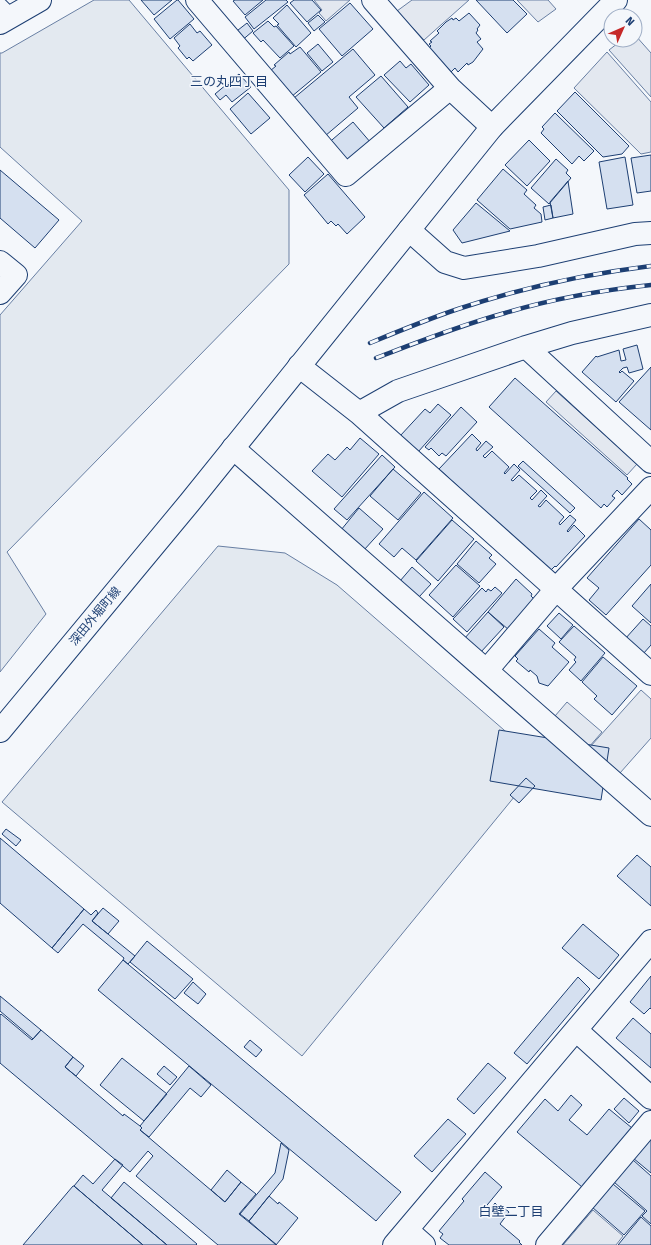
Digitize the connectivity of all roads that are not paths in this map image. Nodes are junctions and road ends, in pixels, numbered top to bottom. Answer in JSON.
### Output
{"nodes":[{"id":1,"x":40,"y":0,"type":"edge"},
{"id":2,"x":197,"y":0,"type":"edge"},
{"id":3,"x":373,"y":0,"type":"edge"},
{"id":4,"x":616,"y":0,"type":"edge"},
{"id":5,"x":4,"y":14,"type":"edge"},
{"id":6,"x":450,"y":88,"type":"junction"},
{"id":7,"x":492,"y":127,"type":"junction"},
{"id":8,"x":409,"y":230,"type":"junction"},
{"id":9,"x":651,"y":233,"type":"edge"},
{"id":10,"x":0,"y":262,"type":"edge"},
{"id":11,"x":0,"y":293,"type":"edge"},
{"id":12,"x":651,"y":315,"type":"edge"},
{"id":13,"x":526,"y":346,"type":"junction"},
{"id":14,"x":299,"y":366,"type":"junction"},
{"id":15,"x":360,"y":413,"type":"junction"},
{"id":16,"x":233,"y":448,"type":"junction"},
{"id":17,"x":651,"y":462,"type":"edge"},
{"id":18,"x":651,"y":488,"type":"edge"},
{"id":19,"x":557,"y":588,"type":"junction"},
{"id":20,"x":487,"y":670,"type":"junction"},
{"id":21,"x":651,"y":674,"type":"edge"},
{"id":22,"x":0,"y":731,"type":"edge"},
{"id":23,"x":651,"y":815,"type":"edge"},
{"id":24,"x":651,"y":941,"type":"edge"},
{"id":25,"x":576,"y":1030,"type":"junction"},
{"id":26,"x":651,"y":1098,"type":"edge"},
{"id":27,"x":651,"y":1122,"type":"edge"},
{"id":28,"x":400,"y":1238,"type":"edge"},
{"id":29,"x":424,"y":1245,"type":"edge"},
{"id":30,"x":547,"y":1245,"type":"edge"}],
"edges":[{"from":1,"to":5,"type":"street"},
{"from":2,"to":6,"type":"street"},
{"from":3,"to":6,"type":"street"},
{"from":4,"to":7,"type":"street","name":"深田外堀町線"},
{"from":6,"to":7,"type":"street"},
{"from":7,"to":8,"type":"street","name":"深田外堀町線"},
{"from":8,"to":9,"type":"street"},
{"from":8,"to":14,"type":"street","name":"深田外堀町線"},
{"from":10,"to":11,"type":"street"},
{"from":12,"to":13,"type":"street"},
{"from":13,"to":15,"type":"street"},
{"from":13,"to":17,"type":"street"},
{"from":14,"to":15,"type":"street"},
{"from":14,"to":16,"type":"street","name":"深田外堀町線"},
{"from":15,"to":19,"type":"street"},
{"from":16,"to":20,"type":"street"},
{"from":16,"to":22,"type":"street","name":"深田外堀町線"},
{"from":18,"to":19,"type":"street"},
{"from":19,"to":20,"type":"street"},
{"from":19,"to":21,"type":"street"},
{"from":20,"to":23,"type":"street"},
{"from":24,"to":25,"type":"street"},
{"from":25,"to":26,"type":"street"},
{"from":25,"to":28,"type":"street"},
{"from":27,"to":30,"type":"street"},
{"from":28,"to":29,"type":"street"}]}
